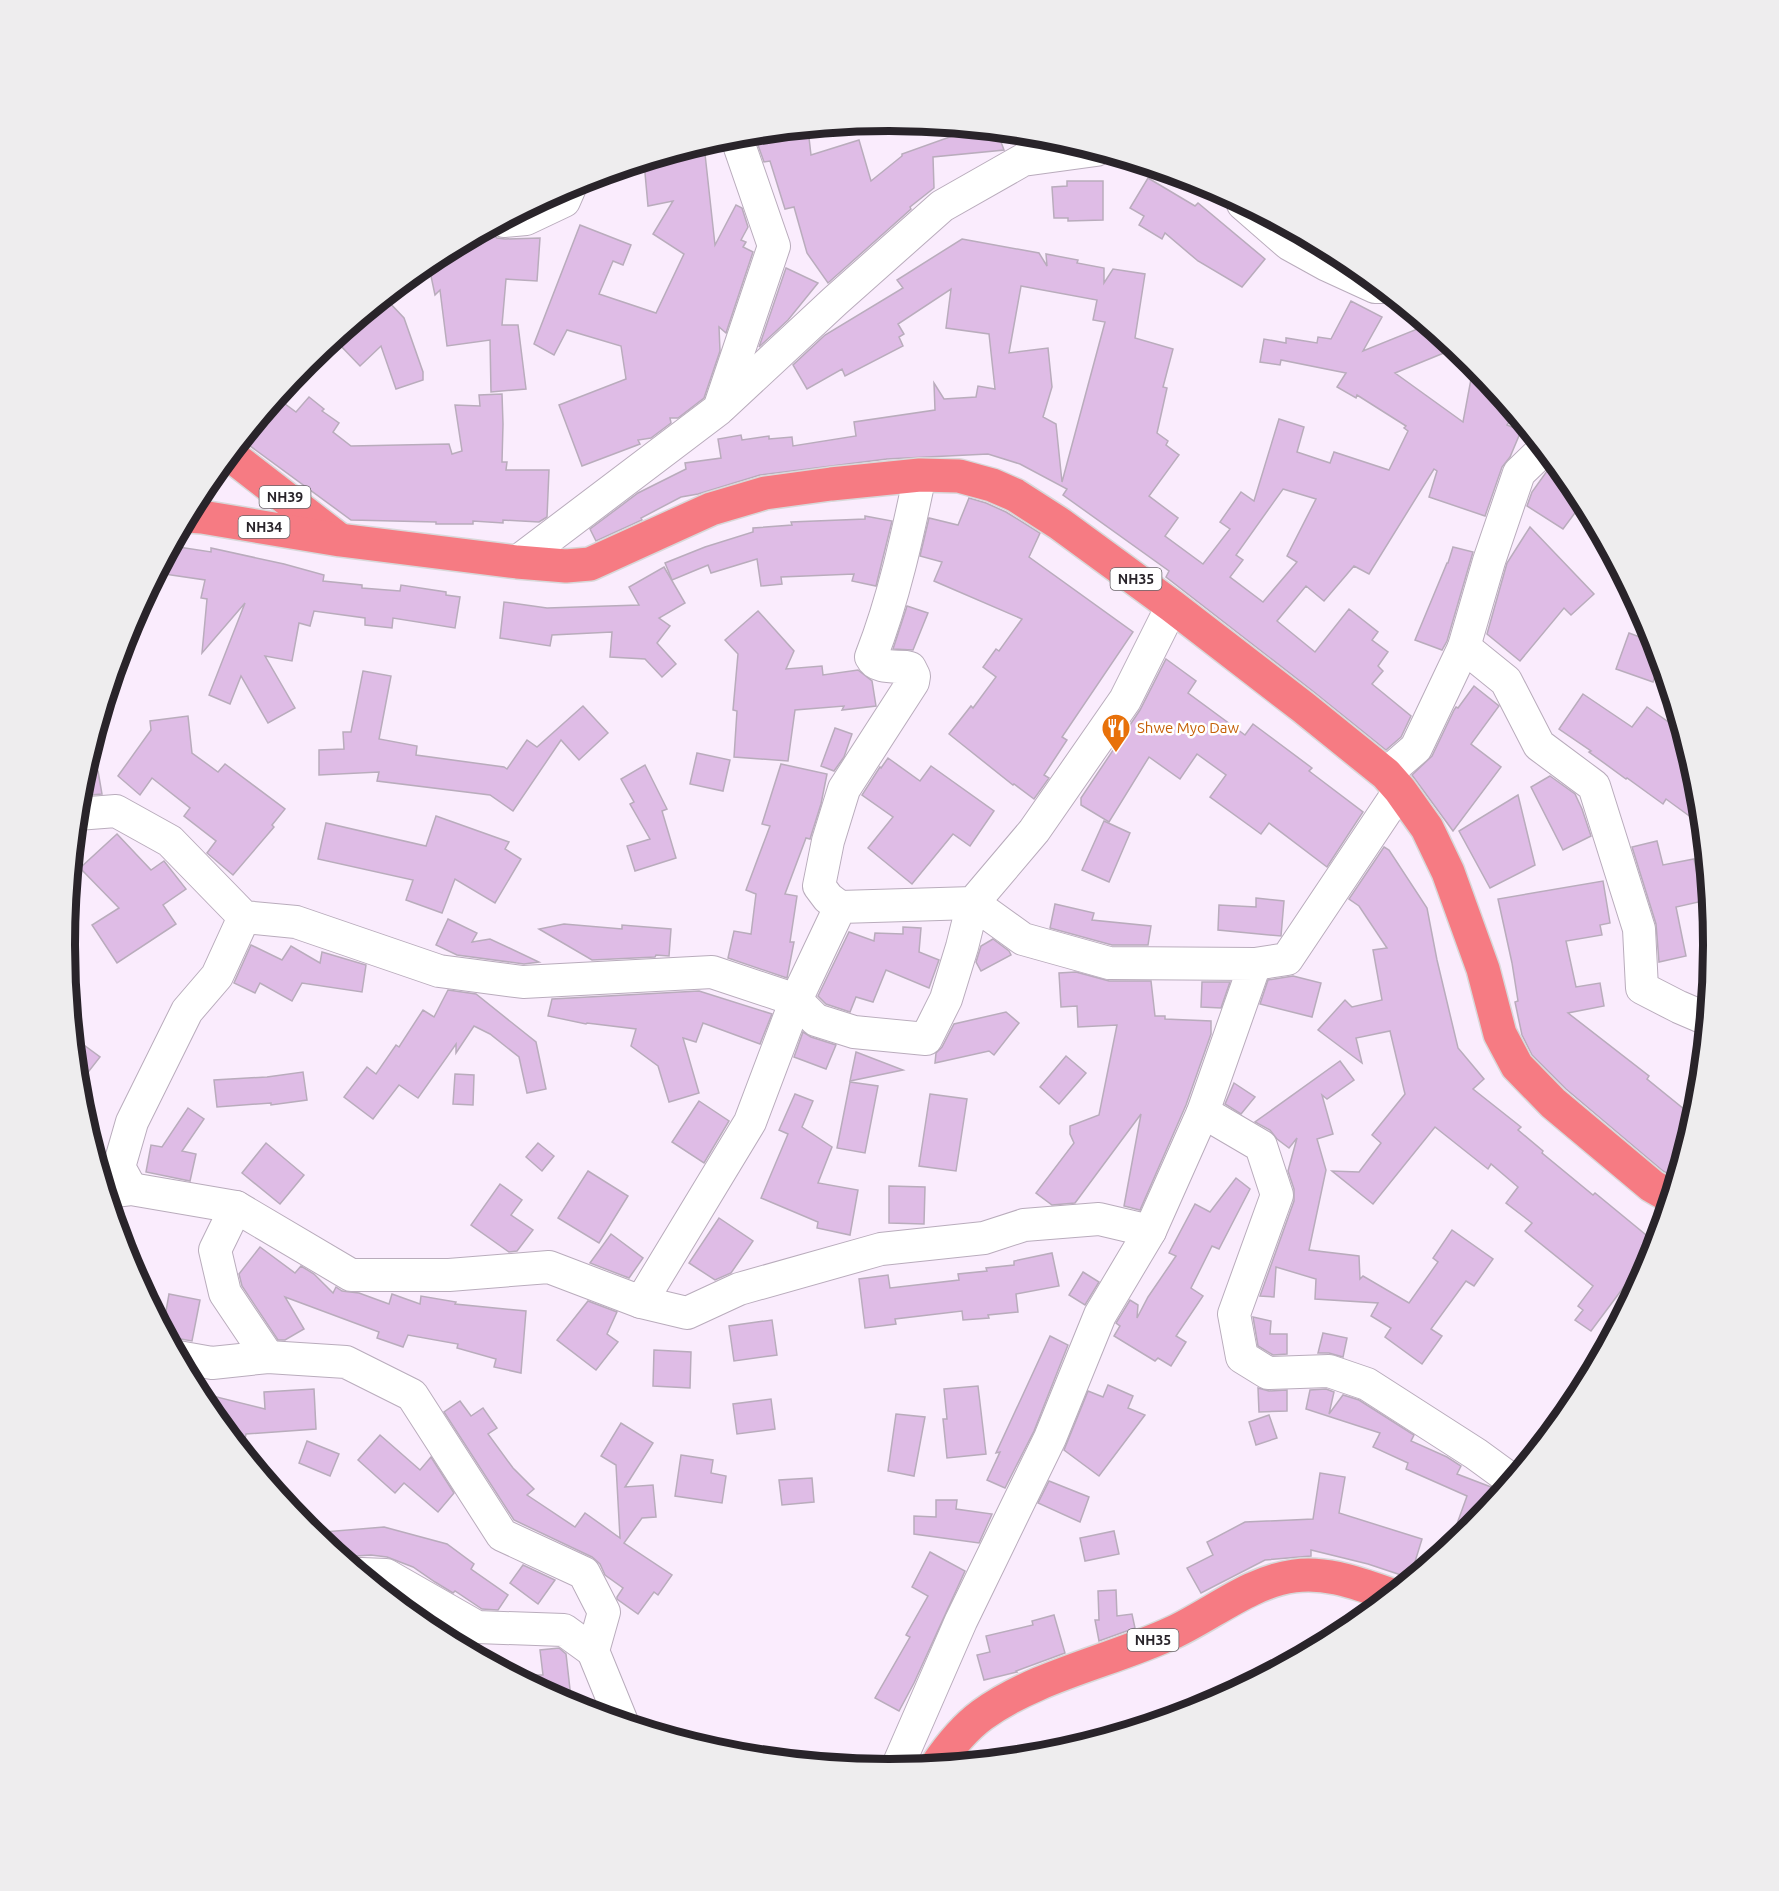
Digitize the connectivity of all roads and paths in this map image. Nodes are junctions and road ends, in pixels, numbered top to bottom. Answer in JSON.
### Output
{"nodes":[{"id":1,"x":739,"y":146,"type":"edge"},
{"id":2,"x":1074,"y":153,"type":"edge"},
{"id":3,"x":565,"y":199,"type":"edge"},
{"id":4,"x":521,"y":219,"type":"edge"},
{"id":5,"x":1265,"y":223,"type":"edge"},
{"id":6,"x":1357,"y":279,"type":"edge"},
{"id":7,"x":719,"y":409,"type":"junction"},
{"id":8,"x":1539,"y":454,"type":"edge"},
{"id":9,"x":236,"y":460,"type":"edge"},
{"id":10,"x":920,"y":475,"type":"junction"},
{"id":11,"x":197,"y":517,"type":"edge"},
{"id":12,"x":340,"y":540,"type":"junction"},
{"id":13,"x":517,"y":562,"type":"junction"},
{"id":14,"x":1172,"y":606,"type":"junction"},
{"id":15,"x":1464,"y":647,"type":"junction"},
{"id":16,"x":1393,"y":782,"type":"junction"},
{"id":17,"x":86,"y":814,"type":"edge"},
{"id":18,"x":973,"y":903,"type":"junction"},
{"id":19,"x":840,"y":907,"type":"junction"},
{"id":20,"x":244,"y":917,"type":"junction"},
{"id":21,"x":1255,"y":964,"type":"junction"},
{"id":22,"x":795,"y":1000,"type":"junction"},
{"id":23,"x":1700,"y":1016,"type":"edge"},
{"id":24,"x":1203,"y":1113,"type":"junction"},
{"id":25,"x":118,"y":1190,"type":"edge"},
{"id":26,"x":1665,"y":1194,"type":"edge"},
{"id":27,"x":237,"y":1207,"type":"junction"},
{"id":28,"x":1150,"y":1231,"type":"junction"},
{"id":29,"x":640,"y":1302,"type":"junction"},
{"id":30,"x":268,"y":1357,"type":"junction"},
{"id":31,"x":188,"y":1359,"type":"edge"},
{"id":32,"x":1507,"y":1477,"type":"edge"},
{"id":33,"x":372,"y":1574,"type":"edge"},
{"id":34,"x":1384,"y":1592,"type":"edge"},
{"id":35,"x":593,"y":1651,"type":"junction"},
{"id":36,"x":618,"y":1713,"type":"edge"},
{"id":37,"x":941,"y":1758,"type":"edge"},
{"id":38,"x":901,"y":1760,"type":"edge"}],
"edges":[{"from":1,"to":7,"type":"street"},
{"from":2,"to":7,"type":"street"},
{"from":3,"to":4,"type":"street"},
{"from":5,"to":6,"type":"street"},
{"from":7,"to":13,"type":"street"},
{"from":8,"to":15,"type":"street"},
{"from":9,"to":12,"type":"highway","number":"NH39"},
{"from":10,"to":13,"type":"highway","number":"NH35"},
{"from":10,"to":14,"type":"highway","number":"NH35"},
{"from":10,"to":19,"type":"street"},
{"from":11,"to":12,"type":"highway","number":"NH34"},
{"from":12,"to":13,"type":"highway","number":"NH35"},
{"from":14,"to":16,"type":"highway","number":"NH35"},
{"from":14,"to":18,"type":"street"},
{"from":15,"to":16,"type":"street"},
{"from":15,"to":23,"type":"street"},
{"from":16,"to":21,"type":"street"},
{"from":16,"to":26,"type":"highway","number":"NH35"},
{"from":17,"to":20,"type":"street"},
{"from":18,"to":19,"type":"street"},
{"from":18,"to":21,"type":"street"},
{"from":18,"to":22,"type":"street"},
{"from":19,"to":22,"type":"street"},
{"from":20,"to":22,"type":"street"},
{"from":20,"to":25,"type":"street"},
{"from":21,"to":24,"type":"street"},
{"from":22,"to":29,"type":"street"},
{"from":24,"to":28,"type":"street"},
{"from":24,"to":32,"type":"street"},
{"from":25,"to":27,"type":"street"},
{"from":27,"to":29,"type":"street"},
{"from":27,"to":30,"type":"street"},
{"from":28,"to":29,"type":"street"},
{"from":28,"to":38,"type":"street"},
{"from":30,"to":31,"type":"street"},
{"from":30,"to":35,"type":"street"},
{"from":33,"to":35,"type":"street"},
{"from":34,"to":37,"type":"highway","number":"NH35"},
{"from":35,"to":36,"type":"street"}]}
